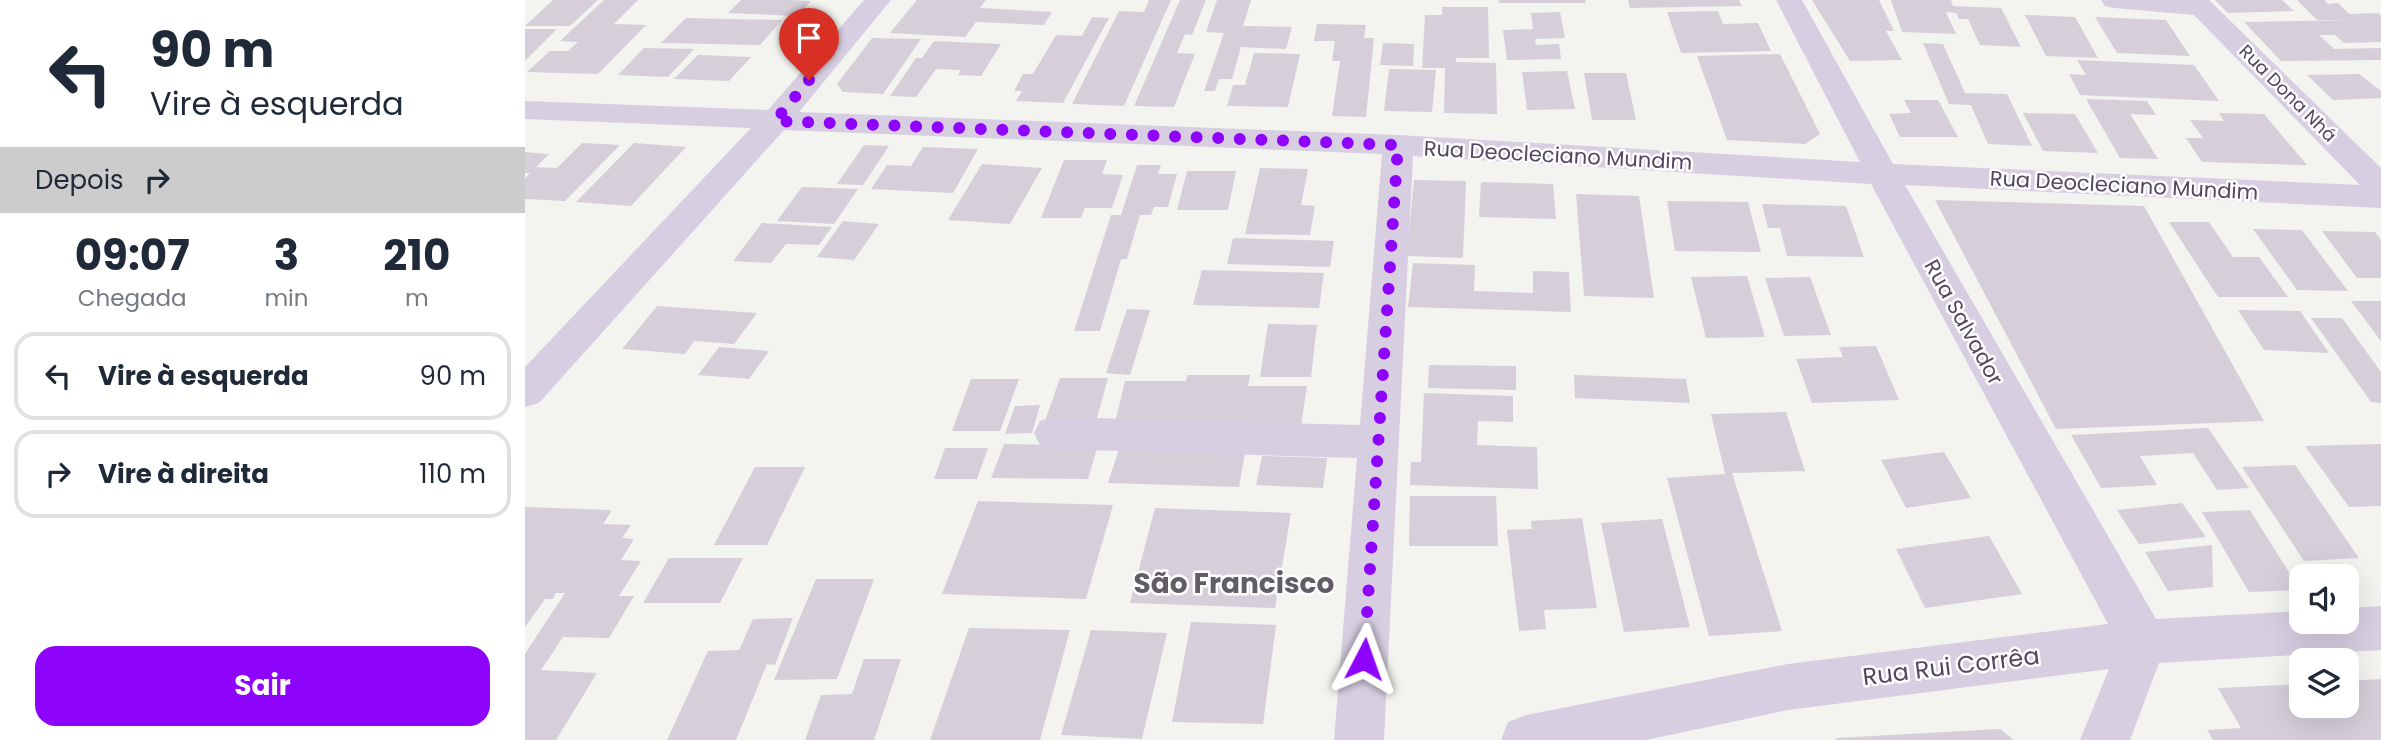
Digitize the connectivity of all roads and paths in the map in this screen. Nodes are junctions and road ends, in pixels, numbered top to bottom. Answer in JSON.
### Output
{"nodes":[{"id":1,"x":878,"y":0,"type":"edge"},
{"id":2,"x":1789,"y":0,"type":"edge"},
{"id":3,"x":2114,"y":0,"type":"edge"},
{"id":4,"x":2198,"y":4,"type":"edge"},
{"id":5,"x":525,"y":110,"type":"edge"},
{"id":6,"x":775,"y":121,"type":"junction"},
{"id":7,"x":1398,"y":145,"type":"junction"},
{"id":8,"x":1882,"y":174,"type":"junction"},
{"id":9,"x":2381,"y":187,"type":"edge"},
{"id":10,"x":2381,"y":197,"type":"edge"},
{"id":11,"x":525,"y":392,"type":"edge"},
{"id":12,"x":1054,"y":433,"type":"dead end"},
{"id":13,"x":1379,"y":442,"type":"junction"},
{"id":14,"x":2381,"y":628,"type":"edge"},
{"id":15,"x":2143,"y":642,"type":"junction"},
{"id":16,"x":1359,"y":740,"type":"edge"},
{"id":17,"x":1526,"y":740,"type":"edge"},
{"id":18,"x":2105,"y":740,"type":"edge"}],
"edges":[{"from":1,"to":6,"type":"street"},
{"from":2,"to":8,"type":"street","name":"Rua Salvador"},
{"from":3,"to":4,"type":"street"},
{"from":4,"to":9,"type":"street","name":"Rua Dona Nhá"},
{"from":5,"to":6,"type":"street","name":"Rua Deocleciano Mundim"},
{"from":6,"to":7,"type":"street","name":"Rua Deocleciano Mundim"},
{"from":6,"to":11,"type":"street"},
{"from":7,"to":8,"type":"street","name":"Rua Deocleciano Mundim"},
{"from":7,"to":13,"type":"street"},
{"from":8,"to":10,"type":"street","name":"Rua Deocleciano Mundim"},
{"from":8,"to":15,"type":"street","name":"Rua Salvador"},
{"from":12,"to":13,"type":"street"},
{"from":13,"to":16,"type":"street"},
{"from":14,"to":15,"type":"street","name":"Rua Rui Corrêa"},
{"from":15,"to":17,"type":"street","name":"Rua Rui Corrêa"},
{"from":15,"to":18,"type":"street"}]}
